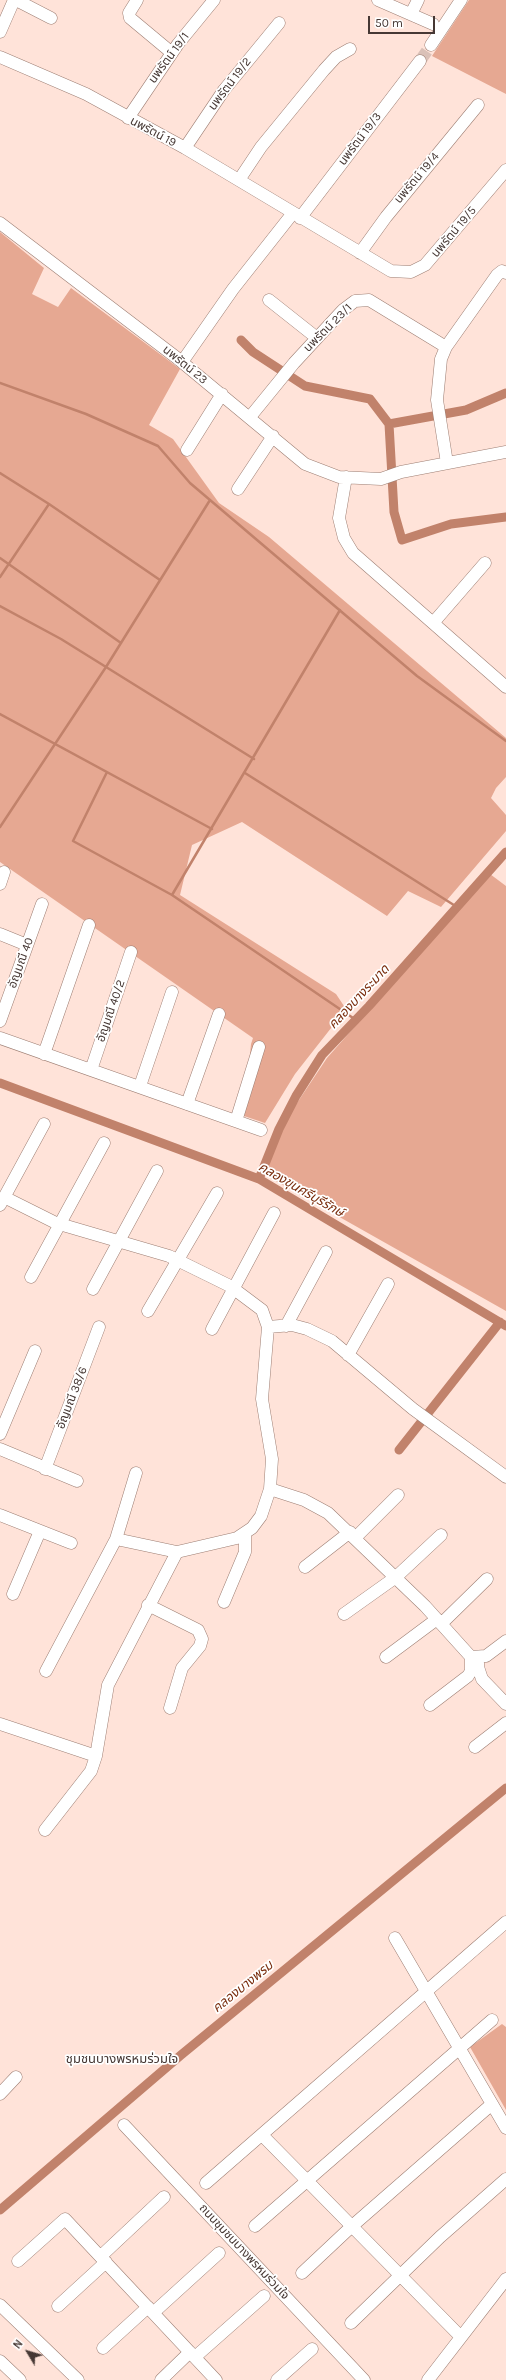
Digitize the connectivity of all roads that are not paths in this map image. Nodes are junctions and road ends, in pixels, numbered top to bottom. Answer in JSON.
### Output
{"nodes":[{"id":1,"x":15,"y":0,"type":"edge"},
{"id":2,"x":137,"y":0,"type":"edge"},
{"id":3,"x":214,"y":0,"type":"edge"},
{"id":4,"x":378,"y":0,"type":"edge"},
{"id":5,"x":418,"y":0,"type":"edge"},
{"id":6,"x":461,"y":0,"type":"edge"},
{"id":7,"x":411,"y":14,"type":"junction"},
{"id":8,"x":51,"y":18,"type":"dead end"},
{"id":9,"x":279,"y":23,"type":"dead end"},
{"id":10,"x":433,"y":24,"type":"dead end"},
{"id":11,"x":0,"y":32,"type":"edge"},
{"id":12,"x":431,"y":45,"type":"tunnel mouth"},
{"id":13,"x":350,"y":49,"type":"dead end"},
{"id":14,"x":172,"y":53,"type":"junction"},
{"id":15,"x":0,"y":57,"type":"edge"},
{"id":16,"x":420,"y":61,"type":"tunnel mouth"},
{"id":17,"x":478,"y":105,"type":"dead end"},
{"id":18,"x":128,"y":118,"type":"junction"},
{"id":19,"x":185,"y":148,"type":"junction"},
{"id":20,"x":506,"y":170,"type":"edge"},
{"id":21,"x":238,"y":180,"type":"junction"},
{"id":22,"x":297,"y":216,"type":"junction"},
{"id":23,"x":0,"y":223,"type":"edge"},
{"id":24,"x":360,"y":254,"type":"junction"},
{"id":25,"x":391,"y":271,"type":"joint"},
{"id":26,"x":506,"y":272,"type":"edge"},
{"id":27,"x":269,"y":300,"type":"dead end"},
{"id":28,"x":317,"y":338,"type":"junction"},
{"id":29,"x":446,"y":347,"type":"junction"},
{"id":30,"x":182,"y":362,"type":"junction"},
{"id":31,"x":222,"y":394,"type":"junction"},
{"id":32,"x":250,"y":417,"type":"junction"},
{"id":33,"x":273,"y":436,"type":"junction"},
{"id":34,"x":187,"y":450,"type":"dead end"},
{"id":35,"x":506,"y":452,"type":"edge"},
{"id":36,"x":447,"y":463,"type":"junction"},
{"id":37,"x":346,"y":478,"type":"junction"},
{"id":38,"x":238,"y":488,"type":"dead end"},
{"id":39,"x":484,"y":563,"type":"dead end"},
{"id":40,"x":433,"y":623,"type":"junction"},
{"id":41,"x":506,"y":687,"type":"edge"},
{"id":42,"x":4,"y":872,"type":"dead end"},
{"id":43,"x":0,"y":884,"type":"edge"},
{"id":44,"x":42,"y":904,"type":"dead end"},
{"id":45,"x":89,"y":925,"type":"dead end"},
{"id":46,"x":0,"y":934,"type":"edge"},
{"id":47,"x":27,"y":945,"type":"junction"},
{"id":48,"x":131,"y":952,"type":"dead end"},
{"id":49,"x":172,"y":992,"type":"dead end"},
{"id":50,"x":219,"y":1014,"type":"dead end"},
{"id":51,"x":0,"y":1021,"type":"edge"},
{"id":52,"x":0,"y":1038,"type":"edge"},
{"id":53,"x":259,"y":1047,"type":"dead end"},
{"id":54,"x":44,"y":1054,"type":"junction"},
{"id":55,"x":91,"y":1070,"type":"junction"},
{"id":56,"x":140,"y":1086,"type":"junction"},
{"id":57,"x":188,"y":1104,"type":"junction"},
{"id":58,"x":236,"y":1120,"type":"junction"},
{"id":59,"x":44,"y":1124,"type":"dead end"},
{"id":60,"x":261,"y":1130,"type":"dead end"},
{"id":61,"x":104,"y":1144,"type":"dead end"},
{"id":62,"x":157,"y":1170,"type":"dead end"},
{"id":63,"x":218,"y":1193,"type":"dead end"},
{"id":64,"x":2,"y":1201,"type":"edge"},
{"id":65,"x":274,"y":1213,"type":"dead end"},
{"id":66,"x":60,"y":1224,"type":"junction"},
{"id":67,"x":119,"y":1241,"type":"junction"},
{"id":68,"x":326,"y":1252,"type":"dead end"},
{"id":69,"x":178,"y":1260,"type":"junction"},
{"id":70,"x":31,"y":1277,"type":"dead end"},
{"id":71,"x":388,"y":1284,"type":"dead end"},
{"id":72,"x":93,"y":1289,"type":"dead end"},
{"id":73,"x":234,"y":1289,"type":"junction"},
{"id":74,"x":148,"y":1312,"type":"dead end"},
{"id":75,"x":99,"y":1326,"type":"dead end"},
{"id":76,"x":286,"y":1326,"type":"junction"},
{"id":77,"x":268,"y":1327,"type":"junction"},
{"id":78,"x":212,"y":1329,"type":"dead end"},
{"id":79,"x":35,"y":1351,"type":"dead end"},
{"id":80,"x":348,"y":1355,"type":"junction"},
{"id":81,"x":0,"y":1434,"type":"edge"},
{"id":82,"x":0,"y":1449,"type":"edge"},
{"id":83,"x":45,"y":1469,"type":"junction"},
{"id":84,"x":136,"y":1473,"type":"dead end"},
{"id":85,"x":506,"y":1477,"type":"edge"},
{"id":86,"x":77,"y":1482,"type":"dead end"},
{"id":87,"x":270,"y":1488,"type":"junction"},
{"id":88,"x":398,"y":1495,"type":"dead end"},
{"id":89,"x":0,"y":1515,"type":"edge"},
{"id":90,"x":40,"y":1531,"type":"junction"},
{"id":91,"x":245,"y":1532,"type":"junction"},
{"id":92,"x":352,"y":1535,"type":"junction"},
{"id":93,"x":441,"y":1535,"type":"dead end"},
{"id":94,"x":116,"y":1539,"type":"junction"},
{"id":95,"x":71,"y":1543,"type":"dead end"},
{"id":96,"x":177,"y":1552,"type":"junction"},
{"id":97,"x":305,"y":1567,"type":"dead end"},
{"id":98,"x":396,"y":1577,"type":"junction"},
{"id":99,"x":487,"y":1579,"type":"dead end"},
{"id":100,"x":13,"y":1594,"type":"dead end"},
{"id":101,"x":224,"y":1602,"type":"dead end"},
{"id":102,"x":148,"y":1605,"type":"junction"},
{"id":103,"x":344,"y":1614,"type":"dead end"},
{"id":104,"x":439,"y":1621,"type":"junction"},
{"id":105,"x":506,"y":1641,"type":"edge"},
{"id":106,"x":386,"y":1657,"type":"dead end"},
{"id":107,"x":475,"y":1657,"type":"junction"},
{"id":108,"x":46,"y":1671,"type":"dead end"},
{"id":109,"x":506,"y":1704,"type":"edge"},
{"id":110,"x":430,"y":1705,"type":"dead end"},
{"id":111,"x":170,"y":1708,"type":"dead end"},
{"id":112,"x":506,"y":1723,"type":"edge"},
{"id":113,"x":0,"y":1724,"type":"edge"},
{"id":114,"x":475,"y":1747,"type":"dead end"},
{"id":115,"x":96,"y":1756,"type":"junction"},
{"id":116,"x":45,"y":1830,"type":"dead end"},
{"id":117,"x":506,"y":1922,"type":"edge"},
{"id":118,"x":395,"y":1938,"type":"dead end"},
{"id":119,"x":426,"y":1992,"type":"junction"},
{"id":120,"x":492,"y":2020,"type":"dead end"},
{"id":121,"x":459,"y":2048,"type":"junction"},
{"id":122,"x":16,"y":2077,"type":"dead end"},
{"id":123,"x":0,"y":2094,"type":"edge"},
{"id":124,"x":492,"y":2104,"type":"junction"},
{"id":125,"x":124,"y":2125,"type":"dead end"},
{"id":126,"x":506,"y":2128,"type":"edge"},
{"id":127,"x":262,"y":2135,"type":"junction"},
{"id":128,"x":506,"y":2179,"type":"edge"},
{"id":129,"x":307,"y":2182,"type":"junction"},
{"id":130,"x":206,"y":2183,"type":"dead end"},
{"id":131,"x":164,"y":2197,"type":"dead end"},
{"id":132,"x":256,"y":2226,"type":"dead end"},
{"id":133,"x":351,"y":2227,"type":"junction"},
{"id":134,"x":219,"y":2253,"type":"dead end"},
{"id":135,"x":103,"y":2259,"type":"junction"},
{"id":136,"x":18,"y":2261,"type":"dead end"},
{"id":137,"x":302,"y":2273,"type":"dead end"},
{"id":138,"x":400,"y":2276,"type":"junction"},
{"id":139,"x":506,"y":2279,"type":"edge"},
{"id":140,"x":264,"y":2296,"type":"dead end"},
{"id":141,"x":0,"y":2305,"type":"edge"},
{"id":142,"x":58,"y":2306,"type":"dead end"},
{"id":143,"x":151,"y":2310,"type":"junction"},
{"id":144,"x":350,"y":2323,"type":"dead end"},
{"id":145,"x":461,"y":2337,"type":"junction"},
{"id":146,"x":104,"y":2348,"type":"dead end"},
{"id":147,"x":312,"y":2349,"type":"dead end"},
{"id":148,"x":193,"y":2355,"type":"junction"},
{"id":149,"x":0,"y":2361,"type":"edge"},
{"id":150,"x":20,"y":2380,"type":"edge"},
{"id":151,"x":78,"y":2380,"type":"edge"},
{"id":152,"x":161,"y":2380,"type":"edge"},
{"id":153,"x":216,"y":2380,"type":"edge"},
{"id":154,"x":277,"y":2380,"type":"edge"},
{"id":155,"x":364,"y":2380,"type":"edge"},
{"id":156,"x":428,"y":2380,"type":"edge"}],
"edges":[{"from":1,"to":8,"type":"street"},
{"from":1,"to":11,"type":"street"},
{"from":2,"to":14,"type":"street"},
{"from":3,"to":14,"type":"street","name":"นพรัตน์ 19/1"},
{"from":4,"to":7,"type":"street"},
{"from":5,"to":7,"type":"street"},
{"from":6,"to":12,"type":"street"},
{"from":7,"to":10,"type":"street"},
{"from":9,"to":19,"type":"street","name":"นพรัตน์ 19/2"},
{"from":13,"to":21,"type":"street"},
{"from":14,"to":18,"type":"street","name":"นพรัตน์ 19/1"},
{"from":15,"to":18,"type":"street","name":"นพรัตน์ 19"},
{"from":16,"to":22,"type":"street","name":"นพรัตน์ 19/3"},
{"from":17,"to":24,"type":"street","name":"นพรัตน์ 19/4"},
{"from":18,"to":19,"type":"street","name":"นพรัตน์ 19"},
{"from":19,"to":21,"type":"street","name":"นพรัตน์ 19"},
{"from":20,"to":25,"type":"street","name":"นพรัตน์ 19/5"},
{"from":21,"to":22,"type":"street","name":"นพรัตน์ 19"},
{"from":22,"to":24,"type":"street","name":"นพรัตน์ 19"},
{"from":22,"to":30,"type":"street","name":"นพรัตน์ 19/3"},
{"from":23,"to":30,"type":"street","name":"นพรัตน์ 23"},
{"from":24,"to":25,"type":"street","name":"นพรัตน์ 19"},
{"from":26,"to":29,"type":"street"},
{"from":27,"to":28,"type":"street"},
{"from":28,"to":29,"type":"street","name":"นพรัตน์ 23/1"},
{"from":28,"to":32,"type":"street","name":"นพรัตน์ 23/1"},
{"from":29,"to":36,"type":"street"},
{"from":30,"to":31,"type":"street","name":"นพรัตน์ 23"},
{"from":31,"to":32,"type":"street","name":"นพรัตน์ 23"},
{"from":31,"to":34,"type":"street"},
{"from":32,"to":33,"type":"street","name":"นพรัตน์ 23"},
{"from":33,"to":37,"type":"street","name":"นพรัตน์ 23"},
{"from":33,"to":38,"type":"street"},
{"from":35,"to":36,"type":"street"},
{"from":36,"to":37,"type":"street","name":"นพรัตน์ 23"},
{"from":37,"to":40,"type":"street"},
{"from":39,"to":40,"type":"street"},
{"from":40,"to":41,"type":"street"},
{"from":42,"to":43,"type":"street"},
{"from":44,"to":47,"type":"street","name":"อัญมณี 40"},
{"from":45,"to":54,"type":"street"},
{"from":46,"to":47,"type":"street"},
{"from":47,"to":51,"type":"street","name":"อัญมณี 40"},
{"from":48,"to":55,"type":"street","name":"อัญมณี 40/2"},
{"from":49,"to":56,"type":"street"},
{"from":50,"to":57,"type":"street"},
{"from":52,"to":54,"type":"street"},
{"from":53,"to":58,"type":"street"},
{"from":54,"to":55,"type":"street"},
{"from":55,"to":56,"type":"street"},
{"from":56,"to":57,"type":"street"},
{"from":57,"to":58,"type":"street"},
{"from":58,"to":60,"type":"street"},
{"from":59,"to":64,"type":"street"},
{"from":61,"to":66,"type":"street"},
{"from":62,"to":67,"type":"street"},
{"from":63,"to":69,"type":"street"},
{"from":64,"to":66,"type":"street"},
{"from":65,"to":73,"type":"street"},
{"from":66,"to":67,"type":"street"},
{"from":66,"to":70,"type":"street"},
{"from":67,"to":69,"type":"street"},
{"from":67,"to":72,"type":"street"},
{"from":68,"to":76,"type":"street"},
{"from":69,"to":73,"type":"street"},
{"from":69,"to":74,"type":"street"},
{"from":71,"to":80,"type":"street"},
{"from":73,"to":77,"type":"street"},
{"from":73,"to":78,"type":"street"},
{"from":75,"to":83,"type":"street","name":"อัญมณี 38/6"},
{"from":76,"to":77,"type":"street"},
{"from":76,"to":80,"type":"street"},
{"from":77,"to":87,"type":"street"},
{"from":79,"to":81,"type":"street"},
{"from":80,"to":85,"type":"street"},
{"from":82,"to":83,"type":"street"},
{"from":83,"to":86,"type":"street"},
{"from":84,"to":94,"type":"street"},
{"from":87,"to":91,"type":"street"},
{"from":87,"to":92,"type":"street"},
{"from":88,"to":92,"type":"street"},
{"from":89,"to":90,"type":"street"},
{"from":90,"to":95,"type":"street"},
{"from":90,"to":100,"type":"street"},
{"from":91,"to":96,"type":"street"},
{"from":91,"to":101,"type":"street"},
{"from":92,"to":97,"type":"street"},
{"from":92,"to":98,"type":"street"},
{"from":93,"to":98,"type":"street"},
{"from":94,"to":96,"type":"street"},
{"from":94,"to":108,"type":"street"},
{"from":96,"to":102,"type":"street"},
{"from":98,"to":103,"type":"street"},
{"from":98,"to":104,"type":"street"},
{"from":99,"to":104,"type":"street"},
{"from":102,"to":111,"type":"street"},
{"from":102,"to":115,"type":"street"},
{"from":104,"to":106,"type":"street"},
{"from":104,"to":107,"type":"street"},
{"from":105,"to":107,"type":"street"},
{"from":107,"to":109,"type":"street"},
{"from":107,"to":110,"type":"street"},
{"from":112,"to":114,"type":"street"},
{"from":113,"to":115,"type":"street"},
{"from":115,"to":116,"type":"street"},
{"from":117,"to":119,"type":"street"},
{"from":118,"to":119,"type":"street"},
{"from":119,"to":121,"type":"street"},
{"from":119,"to":127,"type":"street"},
{"from":120,"to":121,"type":"street"},
{"from":121,"to":124,"type":"street"},
{"from":121,"to":129,"type":"street"},
{"from":122,"to":123,"type":"street"},
{"from":124,"to":126,"type":"street"},
{"from":124,"to":133,"type":"street"},
{"from":125,"to":155,"type":"street","name":"ถนนชุมชนบางพรหมร่วมใจ"},
{"from":127,"to":129,"type":"street"},
{"from":127,"to":130,"type":"street"},
{"from":128,"to":138,"type":"street"},
{"from":129,"to":132,"type":"street"},
{"from":129,"to":133,"type":"street"},
{"from":131,"to":135,"type":"street"},
{"from":133,"to":137,"type":"street"},
{"from":133,"to":138,"type":"street"},
{"from":134,"to":143,"type":"street"},
{"from":135,"to":136,"type":"street"},
{"from":135,"to":142,"type":"street"},
{"from":135,"to":143,"type":"street"},
{"from":138,"to":144,"type":"street"},
{"from":138,"to":145,"type":"street"},
{"from":139,"to":145,"type":"street"},
{"from":140,"to":148,"type":"street"},
{"from":141,"to":151,"type":"street"},
{"from":143,"to":146,"type":"street"},
{"from":143,"to":148,"type":"street"},
{"from":145,"to":156,"type":"street"},
{"from":147,"to":154,"type":"street"},
{"from":148,"to":152,"type":"street"},
{"from":148,"to":153,"type":"street"},
{"from":149,"to":150,"type":"street"}]}
